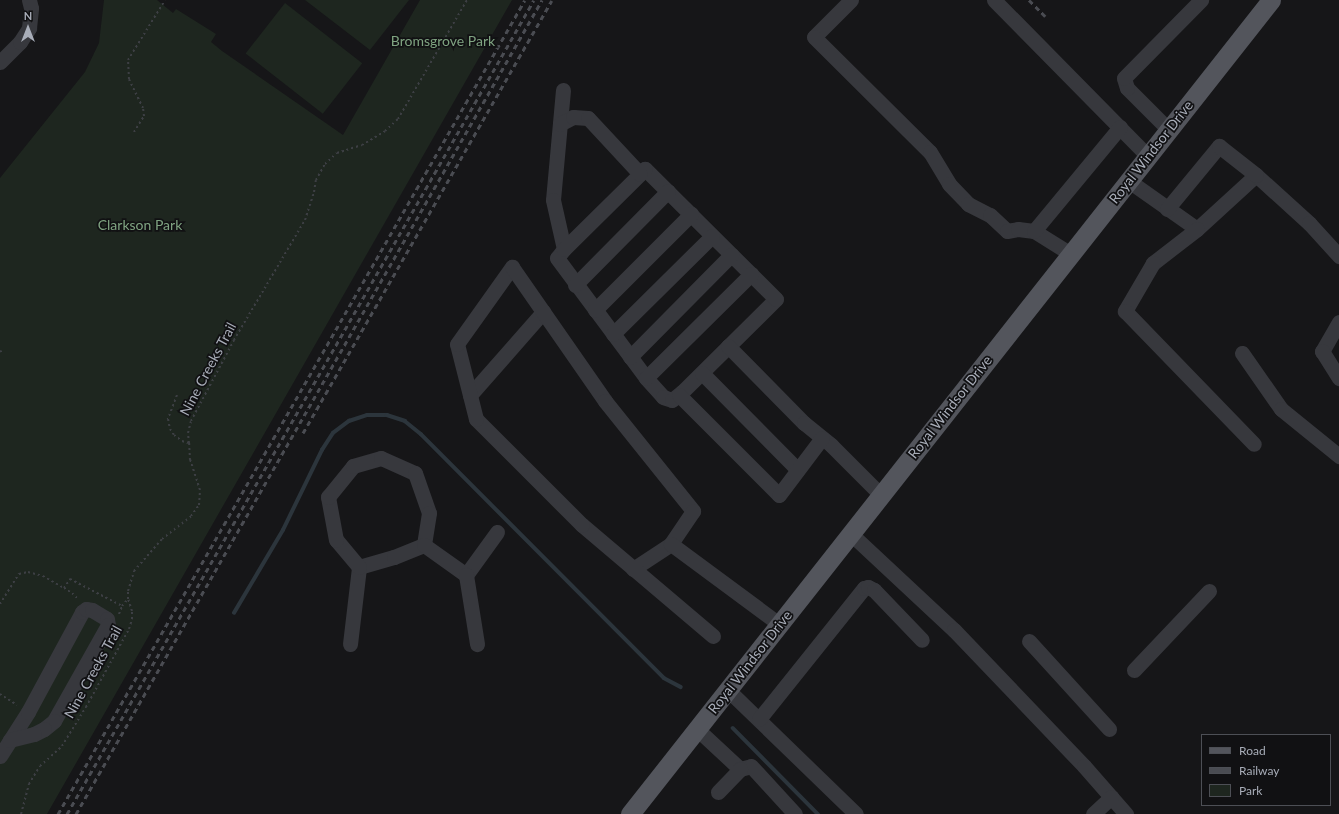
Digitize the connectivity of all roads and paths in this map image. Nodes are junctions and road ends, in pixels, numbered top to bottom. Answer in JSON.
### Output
{"nodes":[{"id":1,"x":29,"y":0,"type":"edge"},
{"id":2,"x":165,"y":0,"type":"edge"},
{"id":3,"x":467,"y":0,"type":"edge"},
{"id":4,"x":851,"y":0,"type":"edge"},
{"id":5,"x":994,"y":0,"type":"edge"},
{"id":6,"x":1201,"y":0,"type":"edge"},
{"id":7,"x":1271,"y":0,"type":"edge"},
{"id":8,"x":0,"y":62,"type":"edge"},
{"id":9,"x":563,"y":90,"type":"dead end"},
{"id":10,"x":560,"y":124,"type":"junction"},
{"id":11,"x":1120,"y":127,"type":"junction"},
{"id":12,"x":1169,"y":130,"type":"junction"},
{"id":13,"x":134,"y":132,"type":"dead end"},
{"id":14,"x":1148,"y":156,"type":"junction"},
{"id":15,"x":640,"y":174,"type":"junction"},
{"id":16,"x":1256,"y":175,"type":"junction"},
{"id":17,"x":1128,"y":181,"type":"junction"},
{"id":18,"x":668,"y":191,"type":"junction"},
{"id":19,"x":1167,"y":208,"type":"junction"},
{"id":20,"x":691,"y":214,"type":"junction"},
{"id":21,"x":1197,"y":229,"type":"junction"},
{"id":22,"x":1034,"y":231,"type":"junction"},
{"id":23,"x":712,"y":236,"type":"junction"},
{"id":24,"x":564,"y":249,"type":"junction"},
{"id":25,"x":1070,"y":254,"type":"junction"},
{"id":26,"x":731,"y":255,"type":"junction"},
{"id":27,"x":1339,"y":256,"type":"edge"},
{"id":28,"x":751,"y":274,"type":"junction"},
{"id":29,"x":575,"y":285,"type":"junction"},
{"id":30,"x":595,"y":310,"type":"junction"},
{"id":31,"x":544,"y":312,"type":"junction"},
{"id":32,"x":1339,"y":322,"type":"edge"},
{"id":33,"x":613,"y":334,"type":"junction"},
{"id":34,"x":728,"y":346,"type":"junction"},
{"id":35,"x":0,"y":351,"type":"edge"},
{"id":36,"x":4,"y":353,"type":"dead end"},
{"id":37,"x":1242,"y":353,"type":"dead end"},
{"id":38,"x":630,"y":357,"type":"junction"},
{"id":39,"x":702,"y":373,"type":"junction"},
{"id":40,"x":646,"y":378,"type":"junction"},
{"id":41,"x":1339,"y":378,"type":"edge"},
{"id":42,"x":177,"y":395,"type":"dead end"},
{"id":43,"x":470,"y":395,"type":"junction"},
{"id":44,"x":679,"y":395,"type":"junction"},
{"id":45,"x":822,"y":438,"type":"junction"},
{"id":46,"x":189,"y":443,"type":"junction"},
{"id":47,"x":1254,"y":444,"type":"dead end"},
{"id":48,"x":1339,"y":456,"type":"edge"},
{"id":49,"x":798,"y":470,"type":"junction"},
{"id":50,"x":880,"y":495,"type":"junction"},
{"id":51,"x":497,"y":532,"type":"dead end"},
{"id":52,"x":851,"y":534,"type":"junction"},
{"id":53,"x":671,"y":544,"type":"junction"},
{"id":54,"x":424,"y":545,"type":"junction"},
{"id":55,"x":359,"y":567,"type":"junction"},
{"id":56,"x":633,"y":570,"type":"junction"},
{"id":57,"x":466,"y":575,"type":"junction"},
{"id":58,"x":64,"y":588,"type":"junction"},
{"id":59,"x":1209,"y":591,"type":"dead end"},
{"id":60,"x":0,"y":604,"type":"edge"},
{"id":61,"x":122,"y":606,"type":"dead end"},
{"id":62,"x":86,"y":609,"type":"junction"},
{"id":63,"x":779,"y":624,"type":"junction"},
{"id":64,"x":713,"y":636,"type":"dead end"},
{"id":65,"x":922,"y":640,"type":"dead end"},
{"id":66,"x":1030,"y":641,"type":"dead end"},
{"id":67,"x":350,"y":644,"type":"dead end"},
{"id":68,"x":476,"y":644,"type":"dead end"},
{"id":69,"x":1134,"y":670,"type":"dead end"},
{"id":70,"x":728,"y":690,"type":"junction"},
{"id":71,"x":0,"y":694,"type":"edge"},
{"id":72,"x":28,"y":712,"type":"junction"},
{"id":73,"x":759,"y":719,"type":"junction"},
{"id":74,"x":697,"y":729,"type":"junction"},
{"id":75,"x":1109,"y":729,"type":"dead end"},
{"id":76,"x":10,"y":740,"type":"junction"},
{"id":77,"x":0,"y":756,"type":"edge"},
{"id":78,"x":740,"y":769,"type":"junction"},
{"id":79,"x":718,"y":792,"type":"dead end"},
{"id":80,"x":1111,"y":797,"type":"junction"},
{"id":81,"x":21,"y":814,"type":"edge"},
{"id":82,"x":630,"y":814,"type":"edge"},
{"id":83,"x":795,"y":814,"type":"edge"},
{"id":84,"x":856,"y":814,"type":"edge"},
{"id":85,"x":1093,"y":814,"type":"edge"},
{"id":86,"x":1126,"y":814,"type":"edge"}],
"edges":[{"from":1,"to":8,"type":"street"},
{"from":2,"to":13,"type":"path"},
{"from":3,"to":46,"type":"path","name":"Nine Creeks Trail"},
{"from":4,"to":22,"type":"street"},
{"from":5,"to":11,"type":"street"},
{"from":6,"to":12,"type":"street"},
{"from":7,"to":12,"type":"main road","name":"Royal Windsor Drive"},
{"from":9,"to":10,"type":"street"},
{"from":10,"to":15,"type":"street"},
{"from":10,"to":24,"type":"street"},
{"from":11,"to":14,"type":"street"},
{"from":11,"to":22,"type":"street"},
{"from":12,"to":14,"type":"main road","name":"Royal Windsor Drive"},
{"from":14,"to":17,"type":"main road","name":"Royal Windsor Drive"},
{"from":15,"to":18,"type":"street"},
{"from":15,"to":24,"type":"street"},
{"from":16,"to":19,"type":"street"},
{"from":16,"to":21,"type":"street"},
{"from":16,"to":27,"type":"street"},
{"from":17,"to":19,"type":"street"},
{"from":17,"to":25,"type":"main road","name":"Royal Windsor Drive"},
{"from":18,"to":20,"type":"street"},
{"from":18,"to":29,"type":"street"},
{"from":19,"to":21,"type":"street"},
{"from":20,"to":23,"type":"street"},
{"from":20,"to":30,"type":"street"},
{"from":21,"to":47,"type":"street"},
{"from":22,"to":25,"type":"street"},
{"from":23,"to":26,"type":"street"},
{"from":23,"to":33,"type":"street"},
{"from":24,"to":29,"type":"street"},
{"from":25,"to":50,"type":"main road","name":"Royal Windsor Drive"},
{"from":26,"to":28,"type":"street"},
{"from":26,"to":38,"type":"street"},
{"from":28,"to":34,"type":"street"},
{"from":28,"to":40,"type":"street"},
{"from":29,"to":30,"type":"street"},
{"from":30,"to":33,"type":"street"},
{"from":31,"to":43,"type":"street"},
{"from":31,"to":43,"type":"street"},
{"from":31,"to":53,"type":"street"},
{"from":32,"to":41,"type":"street"},
{"from":33,"to":38,"type":"street"},
{"from":34,"to":39,"type":"street"},
{"from":34,"to":45,"type":"street"},
{"from":35,"to":36,"type":"path"},
{"from":37,"to":48,"type":"street"},
{"from":38,"to":40,"type":"street"},
{"from":39,"to":44,"type":"street"},
{"from":39,"to":49,"type":"street"},
{"from":40,"to":44,"type":"street"},
{"from":42,"to":46,"type":"path"},
{"from":43,"to":56,"type":"street"},
{"from":44,"to":49,"type":"street"},
{"from":45,"to":49,"type":"street"},
{"from":45,"to":50,"type":"street"},
{"from":46,"to":81,"type":"path","name":"Nine Creeks Trail"},
{"from":50,"to":52,"type":"main road","name":"Royal Windsor Drive"},
{"from":51,"to":57,"type":"street"},
{"from":52,"to":63,"type":"main road","name":"Royal Windsor Drive"},
{"from":52,"to":80,"type":"street"},
{"from":53,"to":56,"type":"street"},
{"from":53,"to":63,"type":"street"},
{"from":54,"to":55,"type":"street"},
{"from":54,"to":55,"type":"street"},
{"from":54,"to":57,"type":"street"},
{"from":55,"to":67,"type":"street"},
{"from":56,"to":64,"type":"street"},
{"from":57,"to":68,"type":"street"},
{"from":58,"to":60,"type":"path"},
{"from":58,"to":61,"type":"path"},
{"from":58,"to":62,"type":"path"},
{"from":59,"to":69,"type":"street"},
{"from":62,"to":72,"type":"street"},
{"from":62,"to":76,"type":"street"},
{"from":63,"to":70,"type":"main road","name":"Royal Windsor Drive"},
{"from":65,"to":73,"type":"street"},
{"from":66,"to":75,"type":"street"},
{"from":70,"to":73,"type":"street"},
{"from":70,"to":74,"type":"main road","name":"Royal Windsor Drive"},
{"from":71,"to":72,"type":"path"},
{"from":72,"to":76,"type":"street"},
{"from":73,"to":84,"type":"street"},
{"from":74,"to":78,"type":"street"},
{"from":74,"to":82,"type":"main road","name":"Royal Windsor Drive"},
{"from":76,"to":77,"type":"street"},
{"from":78,"to":79,"type":"street"},
{"from":78,"to":83,"type":"street"},
{"from":80,"to":85,"type":"street"},
{"from":80,"to":86,"type":"street"}]}
